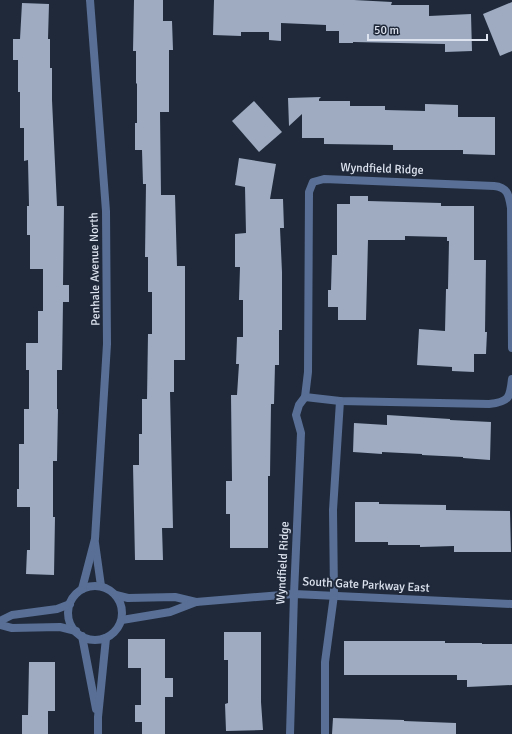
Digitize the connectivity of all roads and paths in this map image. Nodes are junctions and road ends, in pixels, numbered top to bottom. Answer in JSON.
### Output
{"nodes":[{"id":1,"x":90,"y":0,"type":"edge"},
{"id":2,"x":512,"y":348,"type":"edge"},
{"id":3,"x":512,"y":379,"type":"edge"},
{"id":4,"x":305,"y":397,"type":"junction"},
{"id":5,"x":340,"y":401,"type":"junction"},
{"id":6,"x":95,"y":539,"type":"junction"},
{"id":7,"x":100,"y":586,"type":"junction"},
{"id":8,"x":82,"y":589,"type":"junction"},
{"id":9,"x":294,"y":594,"type":"junction"},
{"id":10,"x":116,"y":595,"type":"junction"},
{"id":11,"x":334,"y":595,"type":"junction"},
{"id":12,"x":196,"y":602,"type":"junction"},
{"id":13,"x":70,"y":604,"type":"junction"},
{"id":14,"x":512,"y":604,"type":"edge"},
{"id":15,"x":0,"y":620,"type":"edge"},
{"id":16,"x":122,"y":620,"type":"junction"},
{"id":17,"x":0,"y":625,"type":"edge"},
{"id":18,"x":79,"y":634,"type":"junction"},
{"id":19,"x":106,"y":638,"type":"junction"},
{"id":20,"x":98,"y":717,"type":"junction"},
{"id":21,"x":98,"y":734,"type":"edge"},
{"id":22,"x":290,"y":734,"type":"edge"},
{"id":23,"x":325,"y":734,"type":"edge"}],
"edges":[{"from":1,"to":6,"type":"street","name":"Penhale Avenue North"},
{"from":2,"to":4,"type":"street","name":"Wyndfield Ridge"},
{"from":3,"to":5,"type":"street"},
{"from":4,"to":5,"type":"street"},
{"from":4,"to":9,"type":"street","name":"Wyndfield Ridge"},
{"from":5,"to":11,"type":"street"},
{"from":6,"to":7,"type":"street","name":"Penhale Avenue North"},
{"from":6,"to":8,"type":"street","name":"Penhale Avenue North"},
{"from":7,"to":8,"type":"street"},
{"from":7,"to":10,"type":"street"},
{"from":8,"to":13,"type":"street"},
{"from":9,"to":11,"type":"street","name":"South Gate Parkway East"},
{"from":9,"to":12,"type":"street","name":"South Gate Parkway East"},
{"from":9,"to":22,"type":"street","name":"Wyndfield Ridge"},
{"from":10,"to":12,"type":"street","name":"South Gate Parkway East"},
{"from":10,"to":16,"type":"street"},
{"from":11,"to":14,"type":"street","name":"South Gate Parkway East"},
{"from":11,"to":23,"type":"street"},
{"from":12,"to":16,"type":"street","name":"South Gate Parkway East"},
{"from":13,"to":15,"type":"street"},
{"from":13,"to":18,"type":"street"},
{"from":16,"to":19,"type":"street"},
{"from":17,"to":18,"type":"street"},
{"from":18,"to":19,"type":"street"},
{"from":18,"to":20,"type":"street"},
{"from":19,"to":20,"type":"street"},
{"from":20,"to":21,"type":"street"}]}
